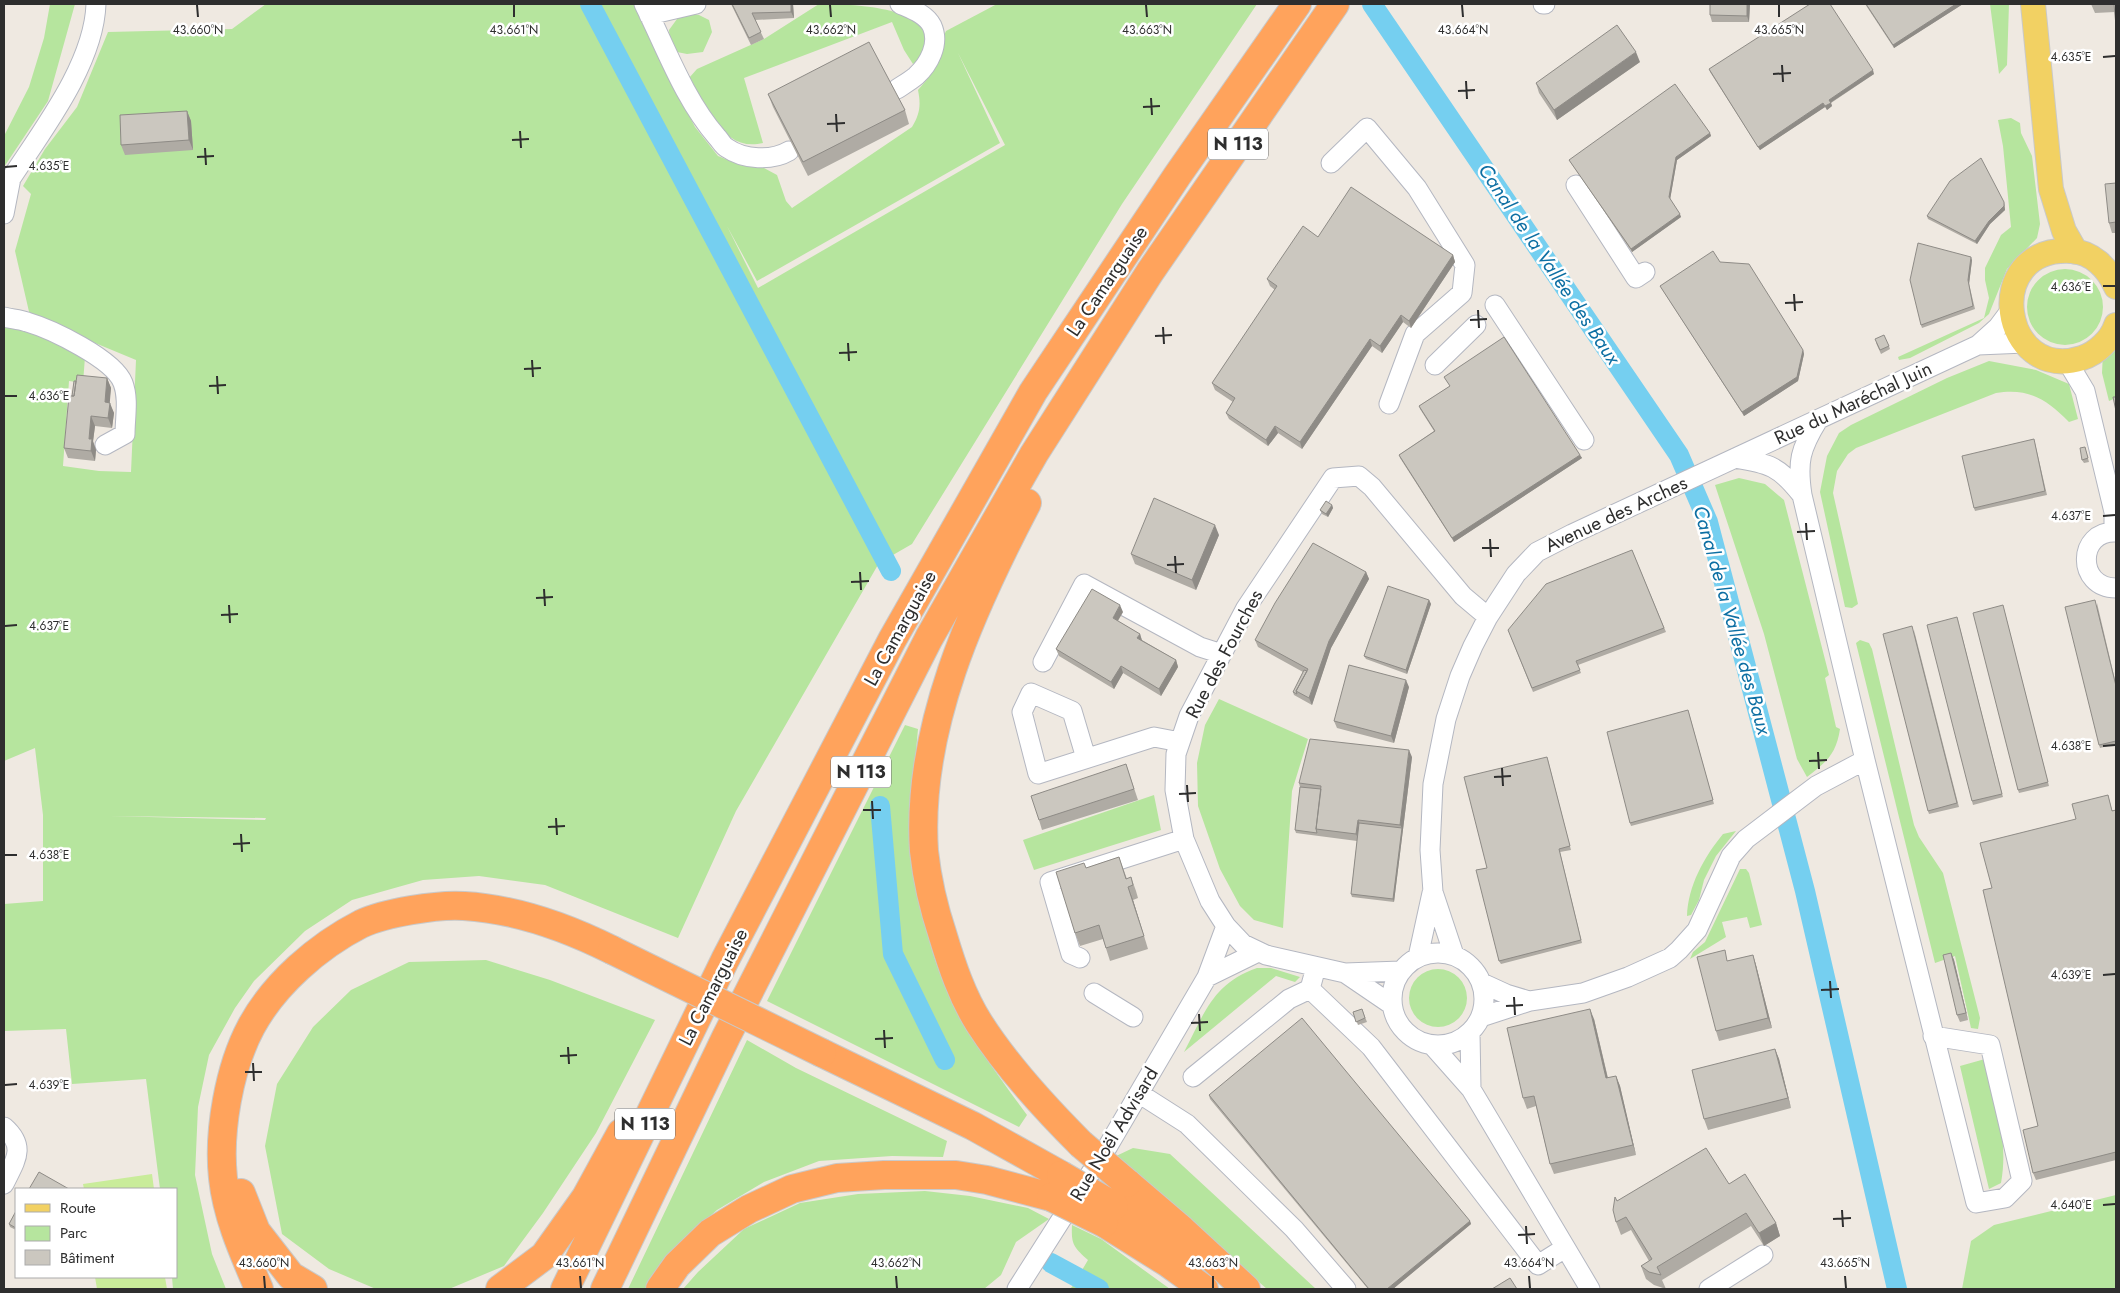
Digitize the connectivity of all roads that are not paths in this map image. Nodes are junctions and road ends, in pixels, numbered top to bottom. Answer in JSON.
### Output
{"nodes":[{"id":1,"x":96,"y":4,"type":"edge"},
{"id":2,"x":696,"y":4,"type":"edge"},
{"id":3,"x":900,"y":4,"type":"edge"},
{"id":4,"x":1297,"y":4,"type":"edge"},
{"id":5,"x":2033,"y":4,"type":"edge"},
{"id":6,"x":646,"y":9,"type":"edge"},
{"id":7,"x":1331,"y":10,"type":"edge"},
{"id":8,"x":896,"y":89,"type":"edge"},
{"id":9,"x":789,"y":151,"type":"edge"},
{"id":10,"x":1331,"y":163,"type":"dead end"},
{"id":11,"x":7,"y":183,"type":"edge"},
{"id":12,"x":1576,"y":185,"type":"dead end"},
{"id":13,"x":2051,"y":189,"type":"junction"},
{"id":14,"x":4,"y":214,"type":"edge"},
{"id":15,"x":2076,"y":252,"type":"junction"},
{"id":16,"x":2043,"y":255,"type":"junction"},
{"id":17,"x":2109,"y":266,"type":"edge"},
{"id":18,"x":1150,"y":272,"type":"junction"},
{"id":19,"x":1645,"y":272,"type":"dead end"},
{"id":20,"x":2116,"y":287,"type":"edge"},
{"id":21,"x":1495,"y":305,"type":"dead end"},
{"id":22,"x":2010,"y":310,"type":"junction"},
{"id":23,"x":4,"y":317,"type":"edge"},
{"id":24,"x":1476,"y":325,"type":"dead end"},
{"id":25,"x":2116,"y":326,"type":"edge"},
{"id":26,"x":2025,"y":344,"type":"junction"},
{"id":27,"x":1978,"y":345,"type":"junction"},
{"id":28,"x":2078,"y":358,"type":"junction"},
{"id":29,"x":1435,"y":364,"type":"dead end"},
{"id":30,"x":1389,"y":404,"type":"dead end"},
{"id":31,"x":1818,"y":420,"type":"junction"},
{"id":32,"x":1584,"y":440,"type":"dead end"},
{"id":33,"x":105,"y":445,"type":"dead end"},
{"id":34,"x":1732,"y":460,"type":"junction"},
{"id":35,"x":1802,"y":495,"type":"junction"},
{"id":36,"x":2115,"y":532,"type":"edge"},
{"id":37,"x":2116,"y":588,"type":"edge"},
{"id":38,"x":1488,"y":618,"type":"junction"},
{"id":39,"x":1222,"y":654,"type":"junction"},
{"id":40,"x":1043,"y":662,"type":"dead end"},
{"id":41,"x":1180,"y":742,"type":"junction"},
{"id":42,"x":1086,"y":758,"type":"dead end"},
{"id":43,"x":1865,"y":760,"type":"junction"},
{"id":44,"x":1184,"y":839,"type":"junction"},
{"id":45,"x":1432,"y":892,"type":"junction"},
{"id":46,"x":1226,"y":926,"type":"junction"},
{"id":47,"x":1258,"y":952,"type":"junction"},
{"id":48,"x":1454,"y":955,"type":"junction"},
{"id":49,"x":1418,"y":957,"type":"junction"},
{"id":50,"x":1080,"y":958,"type":"dead end"},
{"id":51,"x":725,"y":960,"type":"junction"},
{"id":52,"x":1316,"y":967,"type":"junction"},
{"id":53,"x":1401,"y":971,"type":"junction"},
{"id":54,"x":1345,"y":973,"type":"junction"},
{"id":55,"x":1208,"y":977,"type":"junction"},
{"id":56,"x":1482,"y":983,"type":"junction"},
{"id":57,"x":1310,"y":989,"type":"junction"},
{"id":58,"x":1094,"y":993,"type":"dead end"},
{"id":59,"x":1530,"y":1001,"type":"junction"},
{"id":60,"x":1392,"y":1005,"type":"junction"},
{"id":61,"x":1133,"y":1017,"type":"dead end"},
{"id":62,"x":1481,"y":1017,"type":"junction"},
{"id":63,"x":1470,"y":1033,"type":"junction"},
{"id":64,"x":1933,"y":1036,"type":"junction"},
{"id":65,"x":1432,"y":1045,"type":"junction"},
{"id":66,"x":1193,"y":1077,"type":"dead end"},
{"id":67,"x":1471,"y":1089,"type":"junction"},
{"id":68,"x":1140,"y":1094,"type":"junction"},
{"id":69,"x":227,"y":1106,"type":"junction"},
{"id":70,"x":4,"y":1127,"type":"edge"},
{"id":71,"x":4,"y":1184,"type":"edge"},
{"id":72,"x":1056,"y":1186,"type":"junction"},
{"id":73,"x":1115,"y":1204,"type":"junction"},
{"id":74,"x":1565,"y":1248,"type":"junction"},
{"id":75,"x":1763,"y":1254,"type":"dead end"},
{"id":76,"x":259,"y":1289,"type":"edge"},
{"id":77,"x":313,"y":1289,"type":"edge"},
{"id":78,"x":500,"y":1289,"type":"edge"},
{"id":79,"x":565,"y":1289,"type":"edge"},
{"id":80,"x":605,"y":1289,"type":"edge"},
{"id":81,"x":660,"y":1289,"type":"edge"},
{"id":82,"x":1017,"y":1289,"type":"edge"},
{"id":83,"x":1204,"y":1289,"type":"edge"},
{"id":84,"x":1228,"y":1289,"type":"edge"},
{"id":85,"x":1246,"y":1289,"type":"edge"},
{"id":86,"x":1346,"y":1289,"type":"edge"},
{"id":87,"x":1590,"y":1289,"type":"edge"},
{"id":88,"x":1709,"y":1289,"type":"edge"}],
"edges":[{"from":1,"to":11,"type":"street"},
{"from":2,"to":6,"type":"street"},
{"from":3,"to":8,"type":"street"},
{"from":4,"to":51,"type":"highway","name":"La Camarguaise","number":"N 113"},
{"from":5,"to":13,"type":"main road"},
{"from":6,"to":9,"type":"street"},
{"from":7,"to":18,"type":"highway","name":"La Camarguaise","number":"N 113"},
{"from":10,"to":30,"type":"street"},
{"from":11,"to":14,"type":"street"},
{"from":12,"to":19,"type":"street"},
{"from":13,"to":15,"type":"main road"},
{"from":13,"to":16,"type":"main road"},
{"from":15,"to":16,"type":"main road"},
{"from":15,"to":17,"type":"main road"},
{"from":16,"to":22,"type":"main road"},
{"from":17,"to":20,"type":"main road"},
{"from":18,"to":73,"type":"highway","bridge":true},
{"from":18,"to":80,"type":"highway","name":"La Camarguaise","number":"N 113"},
{"from":21,"to":32,"type":"street"},
{"from":22,"to":26,"type":"main road"},
{"from":22,"to":27,"type":"street","name":"Rue du Maréchal Juin"},
{"from":23,"to":33,"type":"street"},
{"from":24,"to":29,"type":"street"},
{"from":25,"to":28,"type":"main road"},
{"from":26,"to":27,"type":"street","name":"Rue du Maréchal Juin"},
{"from":26,"to":28,"type":"main road"},
{"from":27,"to":31,"type":"street","name":"Rue du Maréchal Juin"},
{"from":28,"to":36,"type":"street"},
{"from":31,"to":34,"type":"street","name":"Rue du Maréchal Juin"},
{"from":31,"to":35,"type":"street"},
{"from":34,"to":35,"type":"street"},
{"from":34,"to":38,"type":"street","name":"Avenue des Arches"},
{"from":35,"to":43,"type":"street"},
{"from":36,"to":37,"type":"street"},
{"from":38,"to":39,"type":"street","name":"Rue des Fourches"},
{"from":38,"to":45,"type":"street","name":"Avenue des Arches"},
{"from":39,"to":40,"type":"street"},
{"from":39,"to":41,"type":"street","name":"Rue des Fourches"},
{"from":41,"to":42,"type":"street"},
{"from":41,"to":44,"type":"street","name":"Rue des Fourches"},
{"from":43,"to":59,"type":"street"},
{"from":43,"to":64,"type":"street"},
{"from":44,"to":46,"type":"street","name":"Rue des Fourches"},
{"from":44,"to":50,"type":"street"},
{"from":45,"to":48,"type":"street","name":"Avenue des Arches"},
{"from":45,"to":49,"type":"street","name":"Avenue des Arches"},
{"from":46,"to":47,"type":"street","name":"Rue des Fourches"},
{"from":46,"to":55,"type":"street","name":"Rue Noël Advisard"},
{"from":47,"to":52,"type":"street","name":"Rue des Fourches"},
{"from":47,"to":55,"type":"street"},
{"from":48,"to":49,"type":"street"},
{"from":48,"to":56,"type":"street"},
{"from":49,"to":53,"type":"street"},
{"from":51,"to":78,"type":"highway"},
{"from":51,"to":79,"type":"highway","name":"La Camarguaise","number":"N 113"},
{"from":52,"to":54,"type":"street","name":"Rue des Fourches"},
{"from":52,"to":57,"type":"street"},
{"from":53,"to":54,"type":"street","name":"Rue des Fourches"},
{"from":53,"to":60,"type":"street"},
{"from":54,"to":60,"type":"street","name":"Rue des Fourches"},
{"from":55,"to":68,"type":"street","name":"Rue Noël Advisard"},
{"from":56,"to":59,"type":"street"},
{"from":56,"to":62,"type":"street"},
{"from":57,"to":66,"type":"street"},
{"from":57,"to":74,"type":"street"},
{"from":58,"to":61,"type":"street"},
{"from":59,"to":62,"type":"street"},
{"from":60,"to":65,"type":"street"},
{"from":62,"to":63,"type":"street"},
{"from":63,"to":65,"type":"street"},
{"from":63,"to":67,"type":"street"},
{"from":64,"to":64,"type":"street"},
{"from":65,"to":67,"type":"street"},
{"from":67,"to":74,"type":"street"},
{"from":68,"to":82,"type":"street","name":"Rue Noël Advisard"},
{"from":68,"to":86,"type":"street"},
{"from":69,"to":72,"type":"highway","bridge":true},
{"from":69,"to":76,"type":"highway"},
{"from":69,"to":77,"type":"highway"},
{"from":70,"to":71,"type":"street"},
{"from":72,"to":73,"type":"highway","bridge":true},
{"from":72,"to":81,"type":"highway"},
{"from":73,"to":83,"type":"highway"},
{"from":73,"to":84,"type":"highway"},
{"from":73,"to":85,"type":"highway"},
{"from":74,"to":87,"type":"street"},
{"from":75,"to":88,"type":"street"}]}
